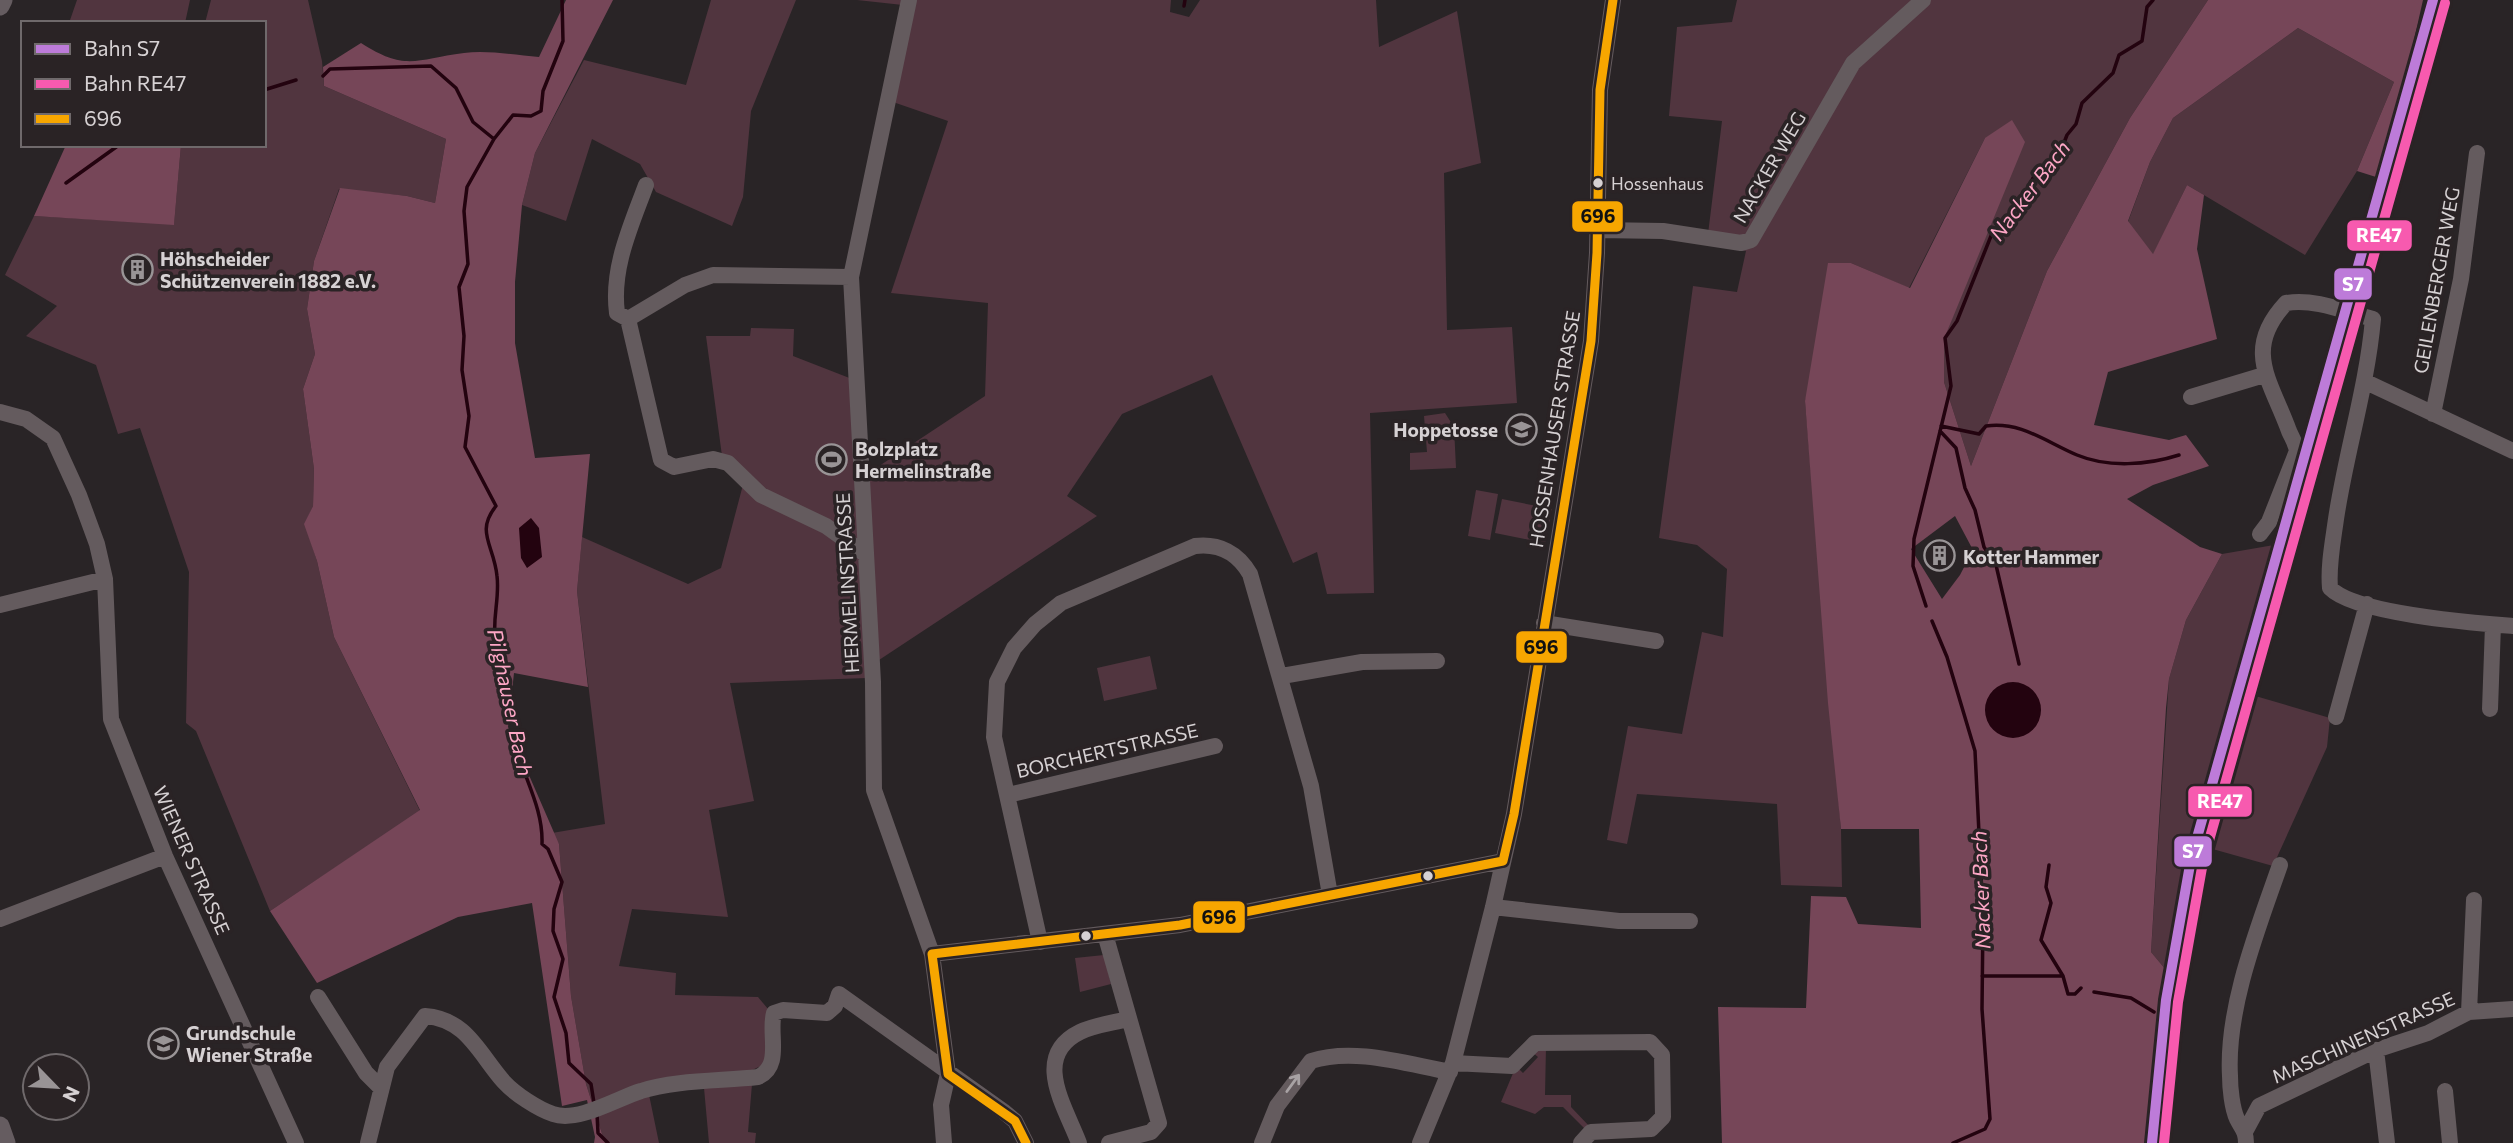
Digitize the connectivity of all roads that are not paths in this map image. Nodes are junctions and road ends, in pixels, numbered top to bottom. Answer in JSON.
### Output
{"nodes":[{"id":1,"x":3,"y":0,"type":"edge"},
{"id":2,"x":909,"y":0,"type":"edge"},
{"id":3,"x":1613,"y":0,"type":"edge"},
{"id":4,"x":1923,"y":0,"type":"edge"},
{"id":5,"x":0,"y":6,"type":"edge"},
{"id":6,"x":2477,"y":153,"type":"dead end"},
{"id":7,"x":646,"y":185,"type":"dead end"},
{"id":8,"x":1598,"y":230,"type":"junction"},
{"id":9,"x":851,"y":276,"type":"junction"},
{"id":10,"x":628,"y":318,"type":"junction"},
{"id":11,"x":2264,"y":375,"type":"junction"},
{"id":12,"x":2366,"y":382,"type":"junction"},
{"id":13,"x":2192,"y":397,"type":"dead end"},
{"id":14,"x":0,"y":412,"type":"edge"},
{"id":15,"x":2433,"y":414,"type":"junction"},
{"id":16,"x":2513,"y":451,"type":"edge"},
{"id":17,"x":2260,"y":534,"type":"dead end"},
{"id":18,"x":865,"y":554,"type":"junction"},
{"id":19,"x":105,"y":579,"type":"junction"},
{"id":20,"x":2367,"y":604,"type":"junction"},
{"id":21,"x":0,"y":605,"type":"edge"},
{"id":22,"x":1544,"y":623,"type":"junction"},
{"id":23,"x":2493,"y":625,"type":"junction"},
{"id":24,"x":2513,"y":626,"type":"edge"},
{"id":25,"x":1656,"y":641,"type":"dead end"},
{"id":26,"x":1437,"y":661,"type":"dead end"},
{"id":27,"x":1282,"y":676,"type":"junction"},
{"id":28,"x":2490,"y":709,"type":"dead end"},
{"id":29,"x":2336,"y":717,"type":"dead end"},
{"id":30,"x":1215,"y":746,"type":"dead end"},
{"id":31,"x":1008,"y":795,"type":"junction"},
{"id":32,"x":164,"y":856,"type":"junction"},
{"id":33,"x":1503,"y":861,"type":"junction"},
{"id":34,"x":2280,"y":865,"type":"dead end"},
{"id":35,"x":1330,"y":895,"type":"junction"},
{"id":36,"x":2474,"y":900,"type":"dead end"},
{"id":37,"x":1493,"y":907,"type":"junction"},
{"id":38,"x":0,"y":919,"type":"edge"},
{"id":39,"x":1690,"y":921,"type":"dead end"},
{"id":40,"x":1105,"y":934,"type":"junction"},
{"id":41,"x":1040,"y":942,"type":"junction"},
{"id":42,"x":932,"y":954,"type":"junction"},
{"id":43,"x":317,"y":997,"type":"dead end"},
{"id":44,"x":2513,"y":1009,"type":"edge"},
{"id":45,"x":2469,"y":1012,"type":"junction"},
{"id":46,"x":1128,"y":1019,"type":"junction"},
{"id":47,"x":2376,"y":1050,"type":"junction"},
{"id":48,"x":1451,"y":1067,"type":"junction"},
{"id":49,"x":948,"y":1074,"type":"junction"},
{"id":50,"x":381,"y":1088,"type":"junction"},
{"id":51,"x":2445,"y":1091,"type":"dead end"},
{"id":52,"x":0,"y":1126,"type":"edge"},
{"id":53,"x":2246,"y":1136,"type":"edge"},
{"id":54,"x":6,"y":1143,"type":"edge"},
{"id":55,"x":296,"y":1143,"type":"edge"},
{"id":56,"x":368,"y":1143,"type":"edge"},
{"id":57,"x":944,"y":1143,"type":"edge"},
{"id":58,"x":1026,"y":1143,"type":"edge"},
{"id":59,"x":1079,"y":1143,"type":"edge"},
{"id":60,"x":1109,"y":1143,"type":"edge"},
{"id":61,"x":1262,"y":1143,"type":"edge"},
{"id":62,"x":1420,"y":1143,"type":"edge"},
{"id":63,"x":1581,"y":1143,"type":"edge"},
{"id":64,"x":2387,"y":1143,"type":"edge"},
{"id":65,"x":2450,"y":1143,"type":"edge"}],
"edges":[{"from":1,"to":5,"type":"main road"},
{"from":2,"to":9,"type":"street","name":"HERMELINSTRASSE"},
{"from":3,"to":8,"type":"street","name":"HOSSENHAUSER STRASSE"},
{"from":4,"to":8,"type":"street","name":"NACKER WEG"},
{"from":6,"to":15,"type":"street","name":"GEILENBERGER WEG"},
{"from":7,"to":10,"type":"street"},
{"from":8,"to":22,"type":"street","name":"HOSSENHAUSER STRASSE"},
{"from":9,"to":10,"type":"street"},
{"from":9,"to":18,"type":"street","name":"HERMELINSTRASSE"},
{"from":10,"to":18,"type":"street"},
{"from":11,"to":12,"type":"street"},
{"from":11,"to":13,"type":"street"},
{"from":11,"to":17,"type":"street"},
{"from":12,"to":15,"type":"street","name":"GEILENBERGER WEG"},
{"from":12,"to":20,"type":"street"},
{"from":14,"to":19,"type":"street","name":"WIENER STRASSE"},
{"from":15,"to":16,"type":"street","name":"GEILENBERGER WEG"},
{"from":18,"to":42,"type":"street","name":"HERMELINSTRASSE"},
{"from":19,"to":21,"type":"street"},
{"from":19,"to":32,"type":"street","name":"WIENER STRASSE"},
{"from":20,"to":23,"type":"street"},
{"from":20,"to":29,"type":"street"},
{"from":22,"to":25,"type":"street"},
{"from":22,"to":33,"type":"street","name":"HOSSENHAUSER STRASSE"},
{"from":23,"to":24,"type":"street"},
{"from":23,"to":28,"type":"street"},
{"from":26,"to":27,"type":"street"},
{"from":27,"to":31,"type":"street"},
{"from":27,"to":35,"type":"street"},
{"from":30,"to":31,"type":"street","name":"BORCHERTSTRASSE"},
{"from":31,"to":41,"type":"street"},
{"from":32,"to":38,"type":"street"},
{"from":32,"to":55,"type":"street","name":"WIENER STRASSE"},
{"from":33,"to":35,"type":"street"},
{"from":33,"to":37,"type":"street","name":"HOSSENHAUSER STRASSE"},
{"from":34,"to":53,"type":"street"},
{"from":35,"to":40,"type":"street"},
{"from":36,"to":45,"type":"street"},
{"from":37,"to":39,"type":"street"},
{"from":37,"to":48,"type":"street","name":"HOSSENHAUSER STRASSE"},
{"from":40,"to":41,"type":"street"},
{"from":40,"to":46,"type":"street"},
{"from":41,"to":42,"type":"street"},
{"from":42,"to":49,"type":"street","name":"HERMELINSTRASSE"},
{"from":43,"to":50,"type":"street"},
{"from":44,"to":45,"type":"street","name":"MASCHINENSTRASSE"},
{"from":45,"to":47,"type":"street","name":"MASCHINENSTRASSE"},
{"from":46,"to":59,"type":"street"},
{"from":46,"to":60,"type":"street"},
{"from":47,"to":53,"type":"street","name":"MASCHINENSTRASSE"},
{"from":47,"to":64,"type":"street"},
{"from":61,"to":48,"type":"street","one_way":true},
{"from":48,"to":62,"type":"street","name":"HOSSENHAUSER STRASSE"},
{"from":48,"to":63,"type":"street"},
{"from":49,"to":50,"type":"street"},
{"from":49,"to":57,"type":"street","name":"HERMELINSTRASSE"},
{"from":49,"to":58,"type":"street"},
{"from":50,"to":56,"type":"street"},
{"from":51,"to":65,"type":"street"},
{"from":52,"to":54,"type":"main road"}]}
